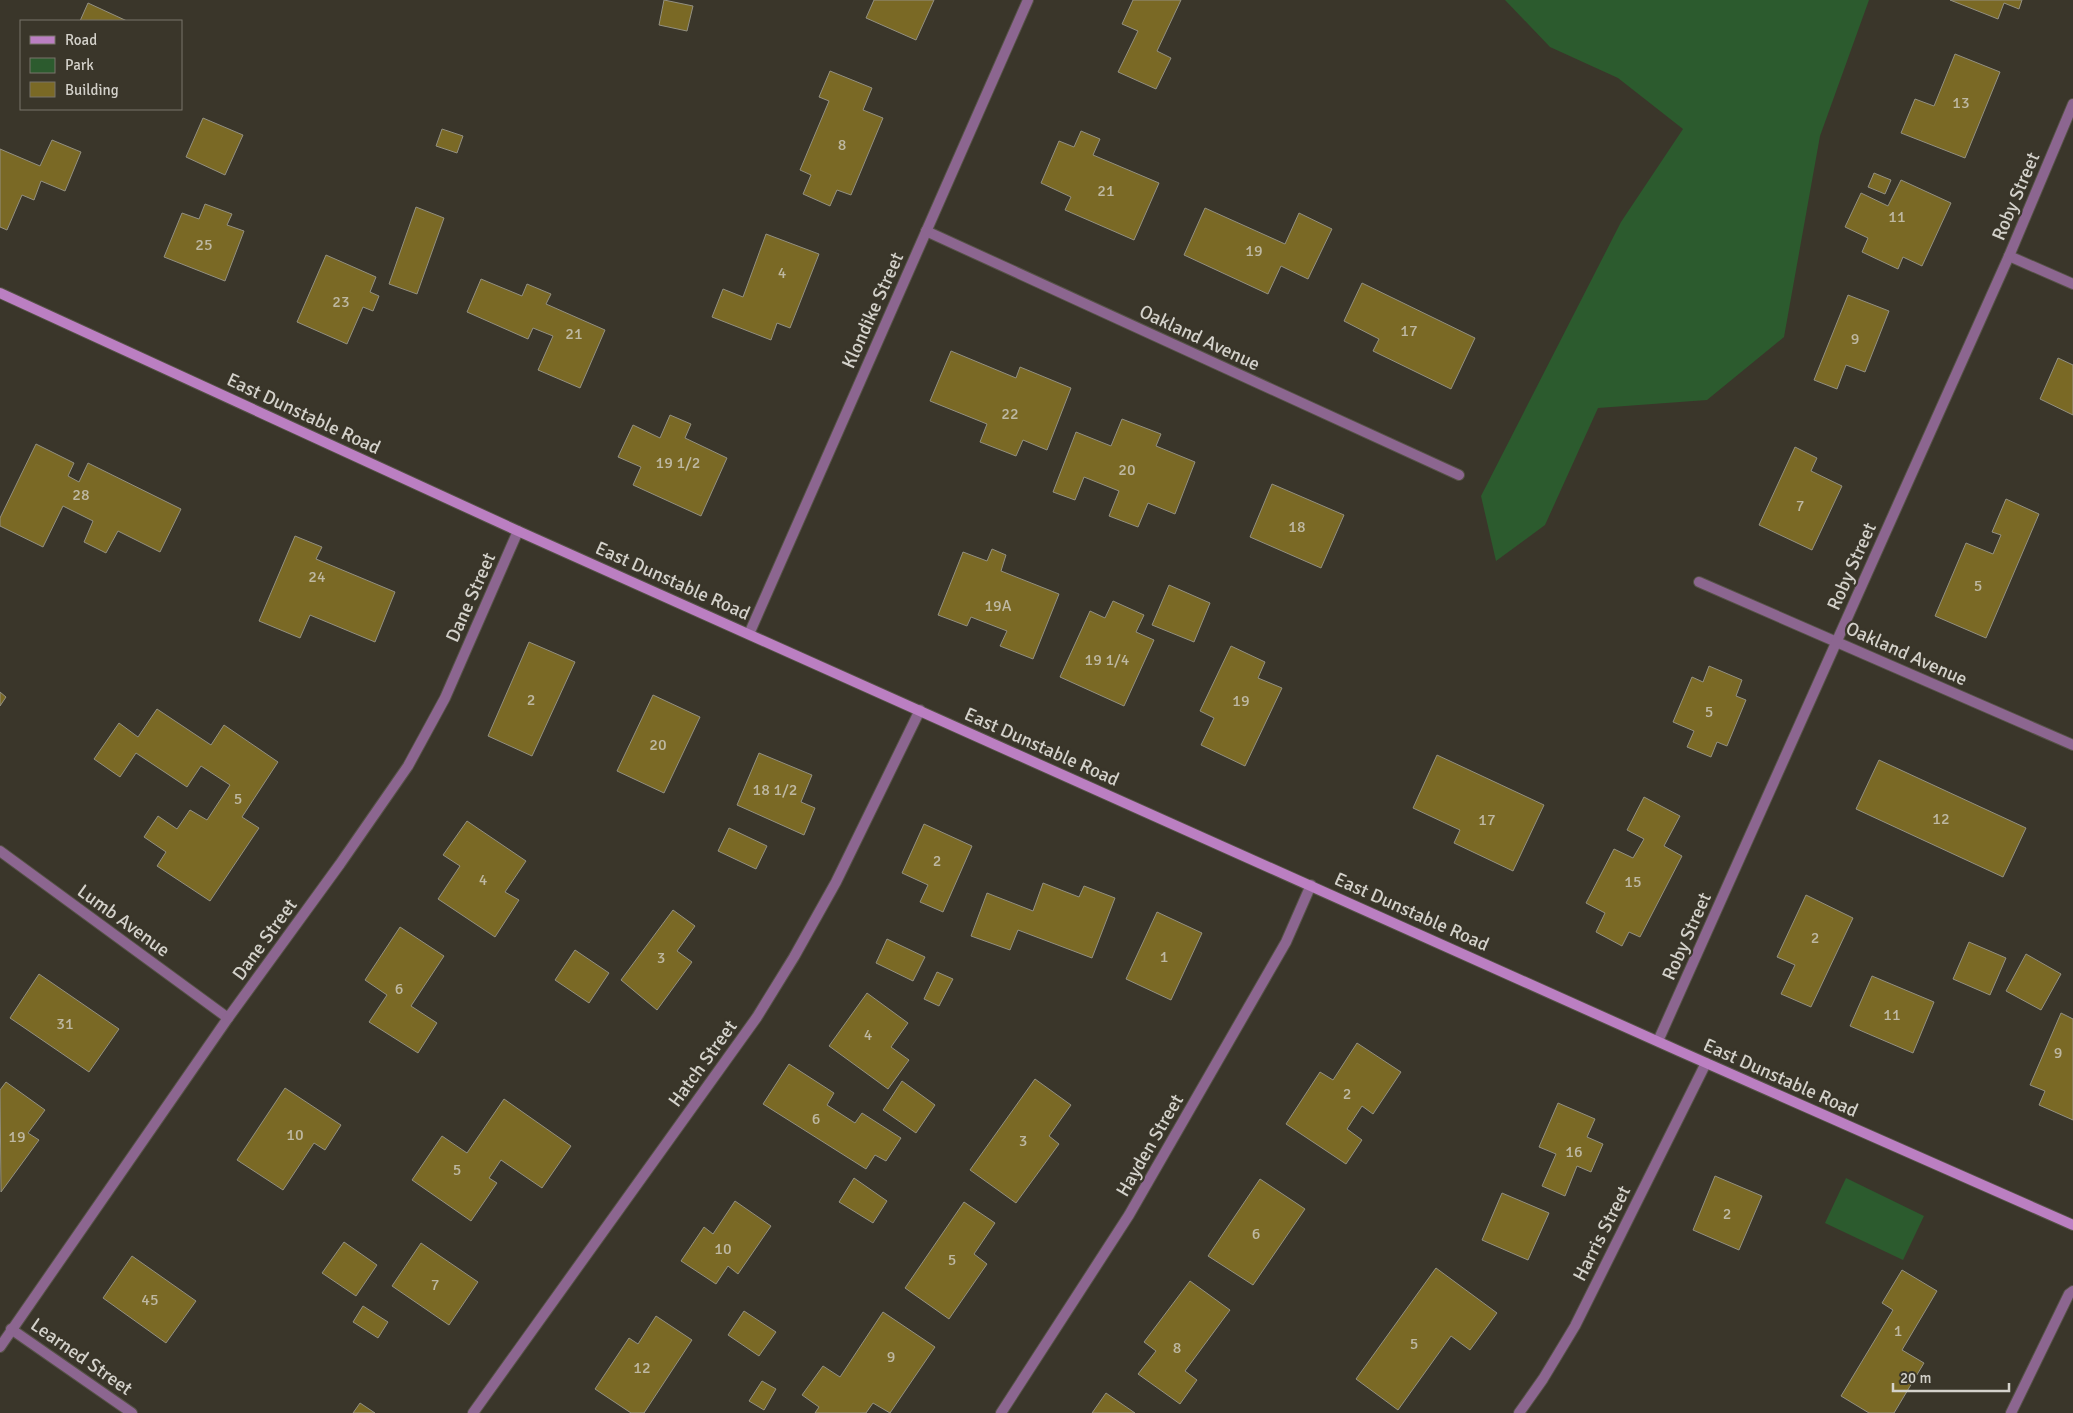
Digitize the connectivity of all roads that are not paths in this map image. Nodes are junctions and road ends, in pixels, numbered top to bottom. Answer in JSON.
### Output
{"nodes":[{"id":1,"x":1028,"y":0,"type":"edge"},
{"id":2,"x":2073,"y":104,"type":"edge"},
{"id":3,"x":926,"y":231,"type":"junction"},
{"id":4,"x":2009,"y":256,"type":"junction"},
{"id":5,"x":2073,"y":284,"type":"edge"},
{"id":6,"x":0,"y":293,"type":"edge"},
{"id":7,"x":1459,"y":475,"type":"dead end"},
{"id":8,"x":518,"y":531,"type":"junction"},
{"id":9,"x":1699,"y":582,"type":"dead end"},
{"id":10,"x":749,"y":634,"type":"junction"},
{"id":11,"x":1836,"y":641,"type":"junction"},
{"id":12,"x":920,"y":710,"type":"junction"},
{"id":13,"x":2073,"y":745,"type":"edge"},
{"id":14,"x":0,"y":851,"type":"edge"},
{"id":15,"x":1311,"y":885,"type":"junction"},
{"id":16,"x":228,"y":1018,"type":"junction"},
{"id":17,"x":1658,"y":1041,"type":"junction"},
{"id":18,"x":1706,"y":1062,"type":"junction"},
{"id":19,"x":2073,"y":1225,"type":"edge"},
{"id":20,"x":2073,"y":1291,"type":"edge"},
{"id":21,"x":12,"y":1329,"type":"junction"},
{"id":22,"x":0,"y":1347,"type":"edge"},
{"id":23,"x":132,"y":1413,"type":"edge"},
{"id":24,"x":473,"y":1413,"type":"edge"},
{"id":25,"x":1001,"y":1413,"type":"edge"},
{"id":26,"x":1519,"y":1413,"type":"edge"},
{"id":27,"x":2011,"y":1413,"type":"edge"}],
"edges":[{"from":1,"to":3,"type":"street","name":"Klondike Street"},
{"from":2,"to":4,"type":"street","name":"Roby Street"},
{"from":3,"to":7,"type":"street","name":"Oakland Avenue"},
{"from":3,"to":10,"type":"street","name":"Klondike Street"},
{"from":4,"to":5,"type":"street"},
{"from":4,"to":11,"type":"street","name":"Roby Street"},
{"from":6,"to":8,"type":"street","name":"East Dunstable Road"},
{"from":8,"to":10,"type":"street","name":"East Dunstable Road"},
{"from":8,"to":16,"type":"street","name":"Dane Street"},
{"from":9,"to":11,"type":"street","name":"Oakland Avenue"},
{"from":10,"to":12,"type":"street","name":"East Dunstable Road"},
{"from":11,"to":13,"type":"street","name":"Oakland Avenue"},
{"from":11,"to":17,"type":"street","name":"Roby Street"},
{"from":12,"to":15,"type":"street","name":"East Dunstable Road"},
{"from":12,"to":24,"type":"street","name":"Hatch Street"},
{"from":14,"to":16,"type":"street","name":"Lumb Avenue"},
{"from":15,"to":17,"type":"street","name":"East Dunstable Road"},
{"from":15,"to":25,"type":"street","name":"Hayden Street"},
{"from":16,"to":21,"type":"street","name":"Dane Street"},
{"from":17,"to":18,"type":"street","name":"East Dunstable Road"},
{"from":18,"to":19,"type":"street","name":"East Dunstable Road"},
{"from":18,"to":26,"type":"street","name":"Harris Street"},
{"from":20,"to":27,"type":"street"},
{"from":21,"to":22,"type":"street","name":"Dane Street"},
{"from":21,"to":23,"type":"street","name":"Learned Street"}]}
